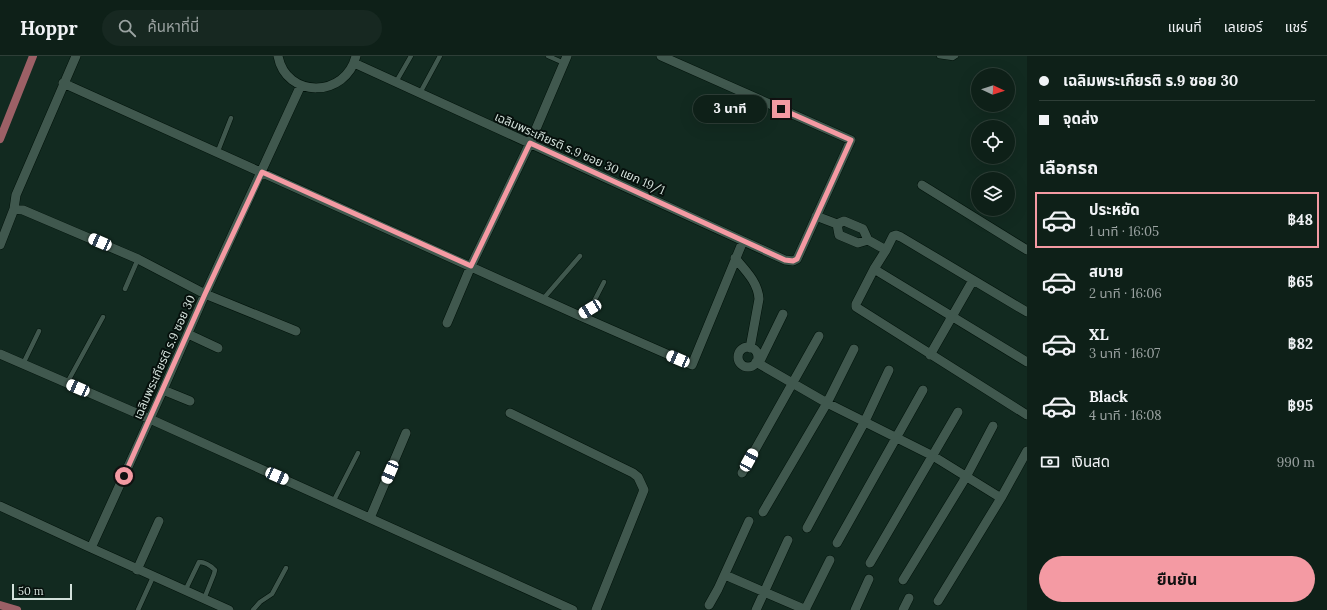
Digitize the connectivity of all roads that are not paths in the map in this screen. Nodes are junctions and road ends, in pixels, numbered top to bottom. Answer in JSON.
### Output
{"nodes":[{"id":1,"x":76,"y":56,"type":"edge"},
{"id":2,"x":278,"y":56,"type":"edge"},
{"id":3,"x":411,"y":56,"type":"edge"},
{"id":4,"x":440,"y":56,"type":"edge"},
{"id":5,"x":548,"y":56,"type":"edge"},
{"id":6,"x":661,"y":56,"type":"edge"},
{"id":7,"x":939,"y":56,"type":"edge"},
{"id":8,"x":956,"y":56,"type":"edge"},
{"id":9,"x":355,"y":60,"type":"edge"},
{"id":10,"x":566,"y":60,"type":"edge"},
{"id":11,"x":395,"y":82,"type":"junction"},
{"id":12,"x":64,"y":83,"type":"junction"},
{"id":13,"x":301,"y":85,"type":"junction"},
{"id":14,"x":420,"y":94,"type":"junction"},
{"id":15,"x":231,"y":118,"type":"dead end"},
{"id":16,"x":530,"y":143,"type":"junction"},
{"id":17,"x":218,"y":152,"type":"junction"},
{"id":18,"x":262,"y":172,"type":"junction"},
{"id":19,"x":922,"y":185,"type":"dead end"},
{"id":20,"x":14,"y":209,"type":"junction"},
{"id":21,"x":816,"y":216,"type":"junction"},
{"id":22,"x":837,"y":224,"type":"junction"},
{"id":23,"x":868,"y":240,"type":"junction"},
{"id":24,"x":742,"y":241,"type":"junction"},
{"id":25,"x":0,"y":245,"type":"edge"},
{"id":26,"x":886,"y":250,"type":"junction"},
{"id":27,"x":1027,"y":250,"type":"edge"},
{"id":28,"x":580,"y":256,"type":"dead end"},
{"id":29,"x":735,"y":258,"type":"junction"},
{"id":30,"x":138,"y":259,"type":"junction"},
{"id":31,"x":471,"y":266,"type":"junction"},
{"id":32,"x":874,"y":269,"type":"junction"},
{"id":33,"x":973,"y":280,"type":"junction"},
{"id":34,"x":604,"y":282,"type":"dead end"},
{"id":35,"x":126,"y":289,"type":"dead end"},
{"id":36,"x":205,"y":294,"type":"junction"},
{"id":37,"x":543,"y":299,"type":"junction"},
{"id":38,"x":1027,"y":312,"type":"edge"},
{"id":39,"x":783,"y":314,"type":"dead end"},
{"id":40,"x":580,"y":316,"type":"junction"},
{"id":41,"x":103,"y":317,"type":"dead end"},
{"id":42,"x":952,"y":317,"type":"junction"},
{"id":43,"x":447,"y":323,"type":"dead end"},
{"id":44,"x":39,"y":331,"type":"dead end"},
{"id":45,"x":296,"y":331,"type":"dead end"},
{"id":46,"x":188,"y":334,"type":"junction"},
{"id":47,"x":819,"y":336,"type":"dead end"},
{"id":48,"x":218,"y":348,"type":"dead end"},
{"id":49,"x":750,"y":348,"type":"junction"},
{"id":50,"x":854,"y":349,"type":"dead end"},
{"id":51,"x":0,"y":354,"type":"edge"},
{"id":52,"x":930,"y":355,"type":"junction"},
{"id":53,"x":1027,"y":362,"type":"edge"},
{"id":54,"x":757,"y":363,"type":"junction"},
{"id":55,"x":23,"y":364,"type":"junction"},
{"id":56,"x":889,"y":370,"type":"dead end"},
{"id":57,"x":792,"y":382,"type":"junction"},
{"id":58,"x":67,"y":384,"type":"junction"},
{"id":59,"x":163,"y":390,"type":"junction"},
{"id":60,"x":923,"y":390,"type":"dead end"},
{"id":61,"x":190,"y":401,"type":"dead end"},
{"id":62,"x":827,"y":403,"type":"junction"},
{"id":63,"x":958,"y":412,"type":"dead end"},
{"id":64,"x":510,"y":413,"type":"dead end"},
{"id":65,"x":1027,"y":415,"type":"edge"},
{"id":66,"x":150,"y":419,"type":"junction"},
{"id":67,"x":865,"y":421,"type":"junction"},
{"id":68,"x":993,"y":426,"type":"dead end"},
{"id":69,"x":406,"y":433,"type":"dead end"},
{"id":70,"x":897,"y":438,"type":"junction"},
{"id":71,"x":1027,"y":451,"type":"edge"},
{"id":72,"x":358,"y":453,"type":"dead end"},
{"id":73,"x":933,"y":456,"type":"junction"},
{"id":74,"x":742,"y":473,"type":"dead end"},
{"id":75,"x":966,"y":478,"type":"junction"},
{"id":76,"x":1001,"y":498,"type":"junction"},
{"id":77,"x":333,"y":502,"type":"junction"},
{"id":78,"x":0,"y":506,"type":"edge"},
{"id":79,"x":763,"y":512,"type":"dead end"},
{"id":80,"x":370,"y":518,"type":"junction"},
{"id":81,"x":159,"y":521,"type":"dead end"},
{"id":82,"x":749,"y":521,"type":"dead end"},
{"id":83,"x":807,"y":528,"type":"dead end"},
{"id":84,"x":788,"y":540,"type":"dead end"},
{"id":85,"x":837,"y":543,"type":"dead end"},
{"id":86,"x":91,"y":548,"type":"junction"},
{"id":87,"x":830,"y":560,"type":"dead end"},
{"id":88,"x":870,"y":563,"type":"dead end"},
{"id":89,"x":286,"y":568,"type":"dead end"},
{"id":90,"x":137,"y":570,"type":"junction"},
{"id":91,"x":725,"y":575,"type":"junction"},
{"id":92,"x":152,"y":577,"type":"junction"},
{"id":93,"x":869,"y":579,"type":"dead end"},
{"id":94,"x":904,"y":580,"type":"dead end"},
{"id":95,"x":185,"y":590,"type":"junction"},
{"id":96,"x":765,"y":592,"type":"junction"},
{"id":97,"x":909,"y":598,"type":"dead end"},
{"id":98,"x":204,"y":599,"type":"junction"},
{"id":99,"x":938,"y":601,"type":"dead end"},
{"id":100,"x":709,"y":605,"type":"dead end"},
{"id":101,"x":138,"y":610,"type":"edge"},
{"id":102,"x":229,"y":610,"type":"edge"},
{"id":103,"x":254,"y":610,"type":"edge"},
{"id":104,"x":573,"y":610,"type":"edge"},
{"id":105,"x":596,"y":610,"type":"edge"},
{"id":106,"x":756,"y":610,"type":"edge"},
{"id":107,"x":805,"y":610,"type":"edge"},
{"id":108,"x":855,"y":610,"type":"edge"},
{"id":109,"x":903,"y":610,"type":"edge"}],
"edges":[{"from":1,"to":12,"type":"street"},
{"from":2,"to":13,"type":"street"},
{"from":3,"to":11,"type":"lane"},
{"from":4,"to":14,"type":"lane"},
{"from":5,"to":10,"type":"lane"},
{"from":6,"to":21,"type":"street"},
{"from":7,"to":8,"type":"lane"},
{"from":9,"to":11,"type":"street","name":"เฉลิมพระเกียรติ ร.9 ซอย 30 แยก 19/1"},
{"from":9,"to":13,"type":"street"},
{"from":10,"to":16,"type":"street"},
{"from":11,"to":14,"type":"street","name":"เฉลิมพระเกียรติ ร.9 ซอย 30 แยก 19/1"},
{"from":12,"to":17,"type":"street"},
{"from":12,"to":20,"type":"street"},
{"from":13,"to":18,"type":"street","name":"เฉลิมพระเกียรติ ร.9 ซอย 30"},
{"from":14,"to":16,"type":"street","name":"เฉลิมพระเกียรติ ร.9 ซอย 30 แยก 19/1"},
{"from":15,"to":17,"type":"lane"},
{"from":16,"to":24,"type":"street","name":"เฉลิมพระเกียรติ ร.9 ซอย 30 แยก 19/1"},
{"from":16,"to":31,"type":"street"},
{"from":17,"to":18,"type":"street"},
{"from":18,"to":31,"type":"street"},
{"from":18,"to":36,"type":"street","name":"เฉลิมพระเกียรติ ร.9 ซอย 30"},
{"from":19,"to":27,"type":"street"},
{"from":20,"to":25,"type":"street"},
{"from":20,"to":30,"type":"street"},
{"from":21,"to":22,"type":"street"},
{"from":21,"to":24,"type":"street","name":"เฉลิมพระเกียรติ ร.9 ซอย 30 แยก 19/1"},
{"from":22,"to":23,"type":"street"},
{"from":22,"to":23,"type":"street"},
{"from":23,"to":26,"type":"street"},
{"from":24,"to":29,"type":"street"},
{"from":26,"to":32,"type":"street"},
{"from":26,"to":33,"type":"street"},
{"from":28,"to":37,"type":"lane"},
{"from":29,"to":40,"type":"street"},
{"from":29,"to":49,"type":"street"},
{"from":30,"to":35,"type":"lane"},
{"from":30,"to":36,"type":"street"},
{"from":31,"to":37,"type":"street"},
{"from":31,"to":43,"type":"street"},
{"from":32,"to":42,"type":"street"},
{"from":32,"to":52,"type":"street"},
{"from":33,"to":38,"type":"street"},
{"from":33,"to":42,"type":"street"},
{"from":34,"to":40,"type":"lane"},
{"from":36,"to":45,"type":"street"},
{"from":36,"to":46,"type":"street","name":"เฉลิมพระเกียรติ ร.9 ซอย 30"},
{"from":37,"to":40,"type":"street"},
{"from":39,"to":54,"type":"street"},
{"from":41,"to":58,"type":"lane"},
{"from":42,"to":52,"type":"street"},
{"from":42,"to":53,"type":"street"},
{"from":44,"to":55,"type":"lane"},
{"from":46,"to":48,"type":"street"},
{"from":46,"to":59,"type":"street","name":"เฉลิมพระเกียรติ ร.9 ซอย 30"},
{"from":47,"to":57,"type":"street"},
{"from":49,"to":54,"type":"street"},
{"from":49,"to":54,"type":"street"},
{"from":50,"to":62,"type":"street"},
{"from":51,"to":55,"type":"street"},
{"from":52,"to":65,"type":"street"},
{"from":54,"to":57,"type":"street"},
{"from":55,"to":58,"type":"street"},
{"from":56,"to":67,"type":"street"},
{"from":57,"to":62,"type":"street"},
{"from":57,"to":74,"type":"street"},
{"from":58,"to":66,"type":"street"},
{"from":59,"to":61,"type":"street"},
{"from":59,"to":66,"type":"street","name":"เฉลิมพระเกียรติ ร.9 ซอย 30"},
{"from":60,"to":70,"type":"street"},
{"from":62,"to":67,"type":"street"},
{"from":62,"to":79,"type":"street"},
{"from":63,"to":73,"type":"street"},
{"from":64,"to":105,"type":"street"},
{"from":66,"to":77,"type":"street"},
{"from":66,"to":86,"type":"street","name":"เฉลิมพระเกียรติ ร.9 ซอย 30"},
{"from":67,"to":70,"type":"street"},
{"from":67,"to":83,"type":"street"},
{"from":68,"to":75,"type":"street"},
{"from":69,"to":80,"type":"street"},
{"from":70,"to":73,"type":"street"},
{"from":70,"to":85,"type":"street"},
{"from":71,"to":76,"type":"street"},
{"from":72,"to":77,"type":"lane"},
{"from":73,"to":75,"type":"street"},
{"from":73,"to":88,"type":"street"},
{"from":75,"to":76,"type":"street"},
{"from":75,"to":94,"type":"street"},
{"from":76,"to":99,"type":"street"},
{"from":77,"to":80,"type":"street"},
{"from":78,"to":86,"type":"street"},
{"from":80,"to":104,"type":"street"},
{"from":81,"to":90,"type":"street"},
{"from":82,"to":91,"type":"street"},
{"from":84,"to":96,"type":"street"},
{"from":86,"to":90,"type":"street"},
{"from":87,"to":107,"type":"street"},
{"from":89,"to":103,"type":"lane"},
{"from":90,"to":92,"type":"street"},
{"from":91,"to":96,"type":"street"},
{"from":91,"to":100,"type":"street"},
{"from":92,"to":95,"type":"street"},
{"from":92,"to":101,"type":"lane"},
{"from":93,"to":108,"type":"street"},
{"from":95,"to":98,"type":"street"},
{"from":95,"to":98,"type":"lane"},
{"from":96,"to":106,"type":"street"},
{"from":96,"to":107,"type":"street"},
{"from":97,"to":109,"type":"street"},
{"from":98,"to":102,"type":"street"}]}
